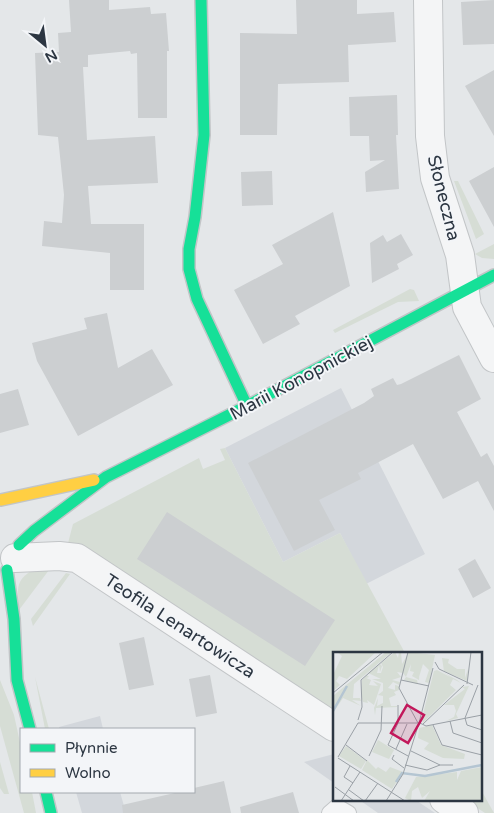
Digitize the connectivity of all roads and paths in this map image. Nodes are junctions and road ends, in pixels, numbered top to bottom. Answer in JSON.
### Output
{"nodes":[{"id":1,"x":201,"y":0,"type":"edge"},
{"id":2,"x":428,"y":0,"type":"edge"},
{"id":3,"x":494,"y":275,"type":"edge"},
{"id":4,"x":466,"y":290,"type":"junction"},
{"id":5,"x":494,"y":358,"type":"edge"},
{"id":6,"x":248,"y":406,"type":"junction"},
{"id":7,"x":106,"y":477,"type":"junction"},
{"id":8,"x":0,"y":500,"type":"edge"},
{"id":9,"x":10,"y":511,"type":"dead end"},
{"id":10,"x":18,"y":528,"type":"dead end"},
{"id":11,"x":10,"y":563,"type":"edge"},
{"id":12,"x":4,"y":656,"type":"dead end"},
{"id":13,"x":18,"y":680,"type":"junction"},
{"id":14,"x":333,"y":726,"type":"edge"},
{"id":15,"x":30,"y":728,"type":"edge"},
{"id":16,"x":46,"y":793,"type":"edge"},
{"id":17,"x":445,"y":800,"type":"edge"},
{"id":18,"x":51,"y":813,"type":"edge"},
{"id":19,"x":329,"y":813,"type":"edge"},
{"id":20,"x":349,"y":813,"type":"edge"},
{"id":21,"x":464,"y":813,"type":"edge"}],
"edges":[{"from":1,"to":6,"type":"street"},
{"from":2,"to":4,"type":"street","name":"Słoneczna"},
{"from":3,"to":4,"type":"street","name":"Marii Konopnickiej"},
{"from":4,"to":5,"type":"street","name":"Słoneczna"},
{"from":4,"to":6,"type":"street","name":"Marii Konopnickiej"},
{"from":6,"to":7,"type":"street","name":"Marii Konopnickiej"},
{"from":7,"to":8,"type":"street"},
{"from":7,"to":11,"type":"street"},
{"from":8,"to":9,"type":"street"},
{"from":10,"to":11,"type":"street"},
{"from":11,"to":13,"type":"street"},
{"from":11,"to":14,"type":"street","name":"Teofila Lenartowicza"},
{"from":12,"to":13,"type":"street"},
{"from":13,"to":15,"type":"street"},
{"from":16,"to":18,"type":"street"},
{"from":17,"to":21,"type":"street"},
{"from":19,"to":20,"type":"lane"}]}
